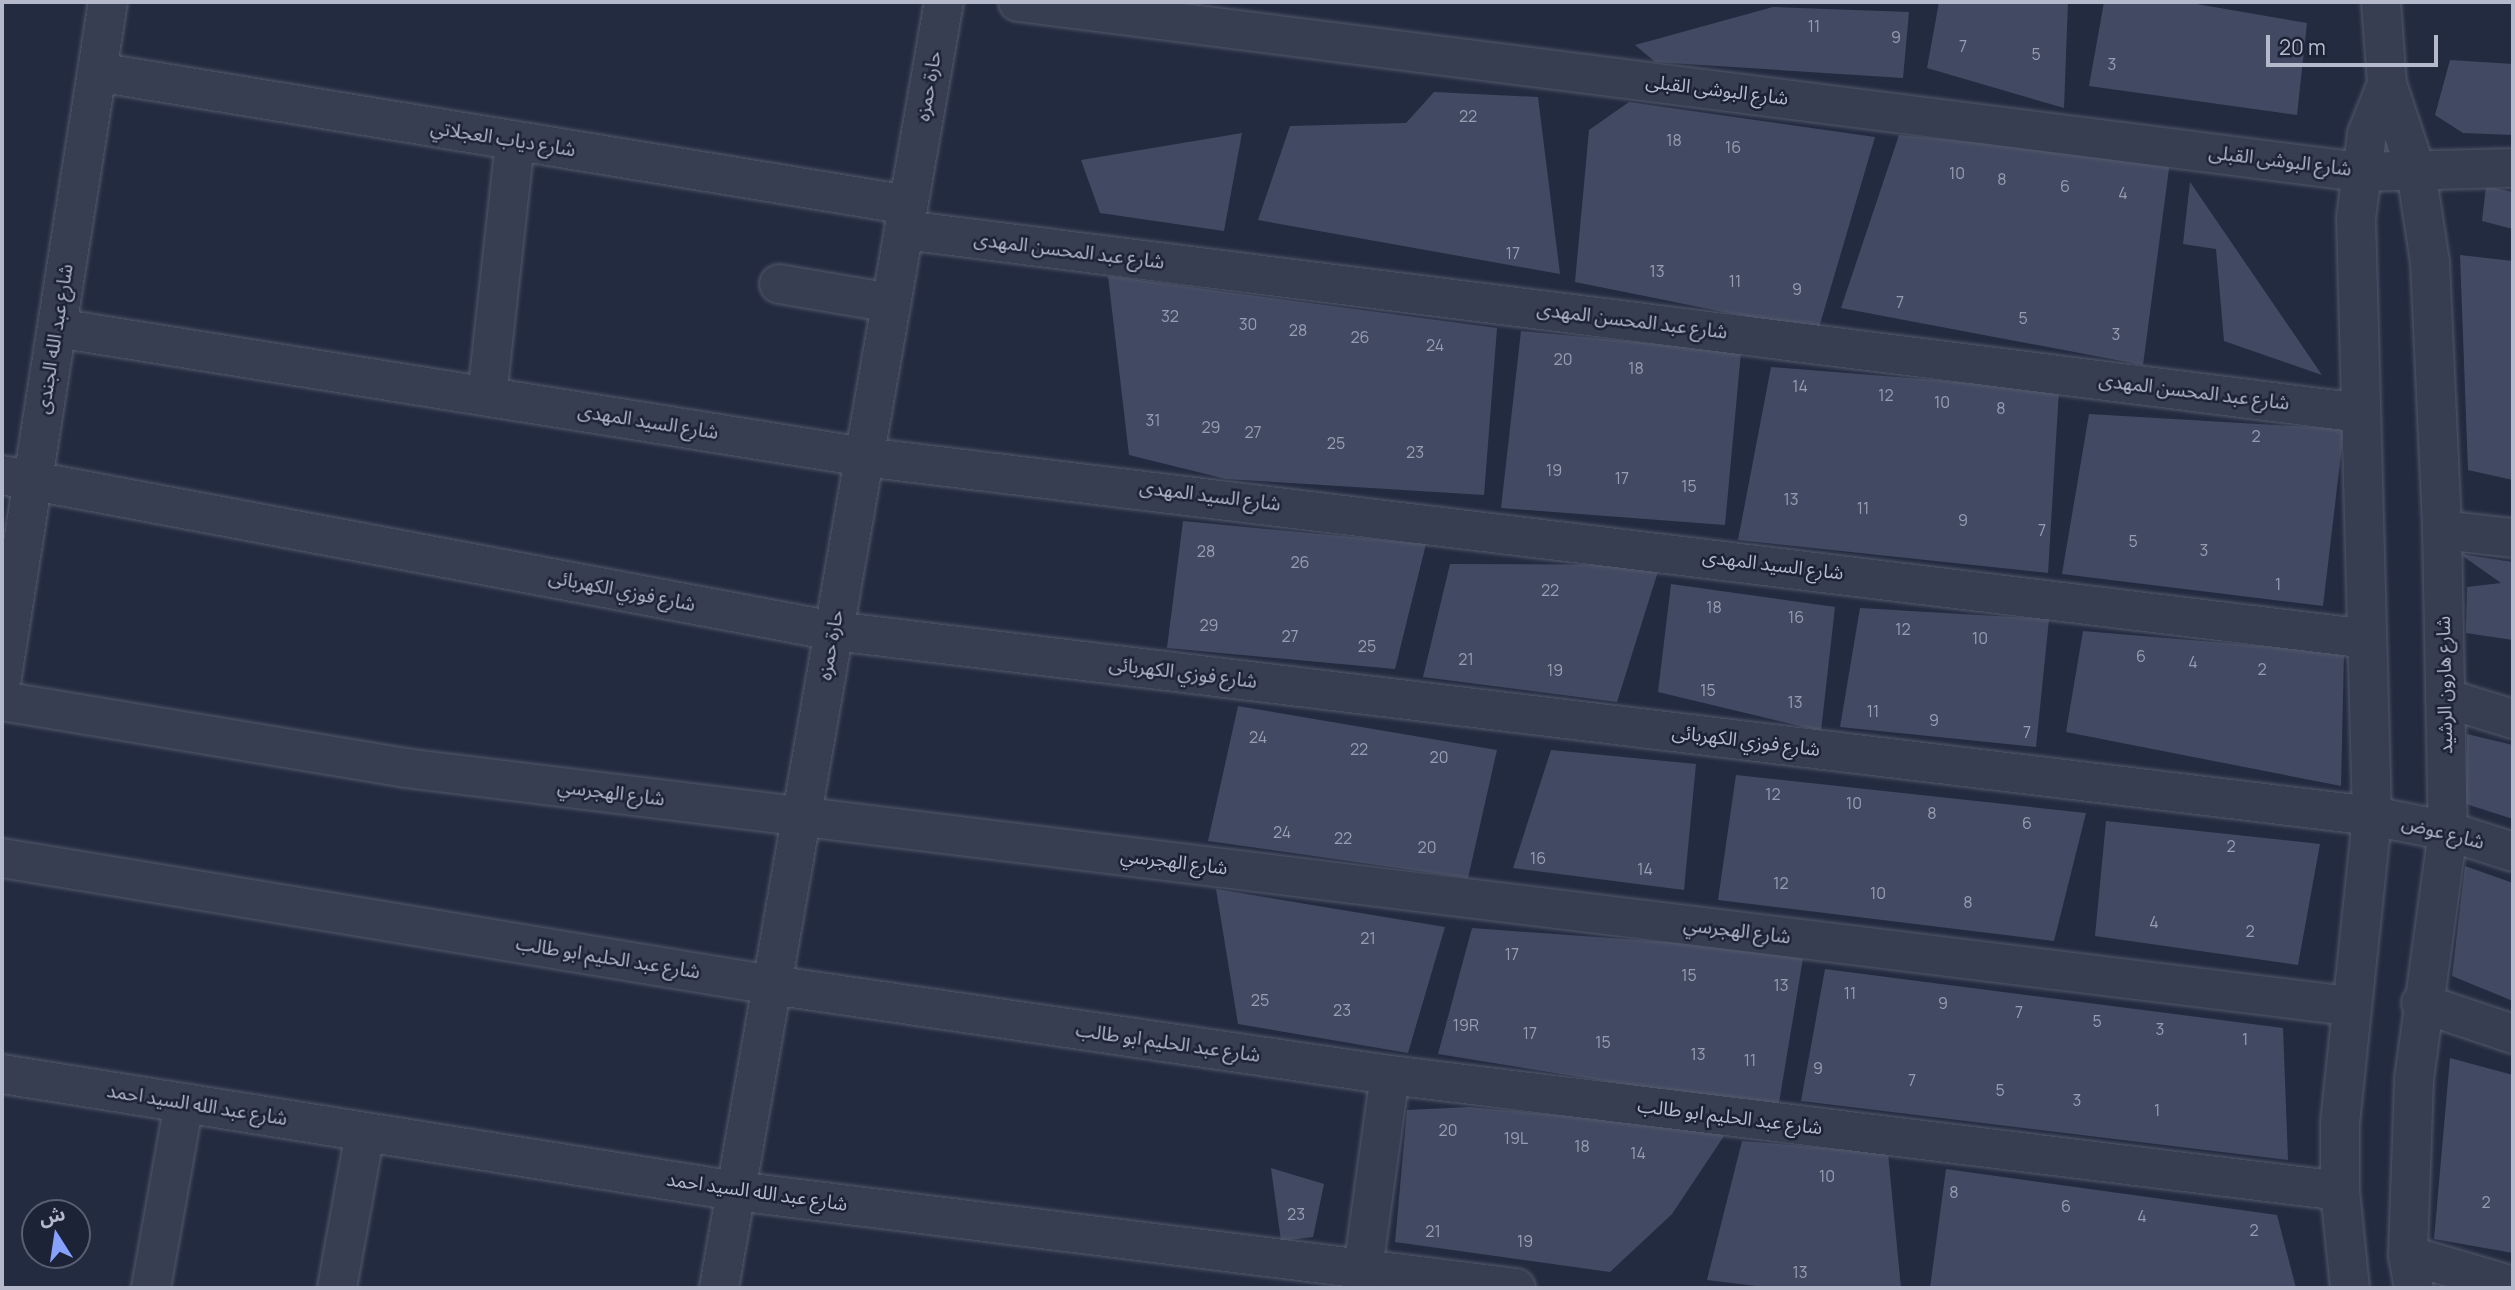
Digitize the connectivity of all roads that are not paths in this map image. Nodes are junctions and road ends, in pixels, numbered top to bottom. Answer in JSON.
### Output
{"nodes":[{"id":1,"x":108,"y":2,"type":"edge"},
{"id":2,"x":944,"y":2,"type":"edge"},
{"id":3,"x":1018,"y":2,"type":"edge"},
{"id":4,"x":2381,"y":2,"type":"edge"},
{"id":5,"x":97,"y":72,"type":"junction"},
{"id":6,"x":2387,"y":84,"type":"junction"},
{"id":7,"x":515,"y":141,"type":"junction"},
{"id":8,"x":2513,"y":168,"type":"edge"},
{"id":9,"x":2416,"y":171,"type":"junction"},
{"id":10,"x":2360,"y":172,"type":"junction"},
{"id":11,"x":906,"y":217,"type":"junction"},
{"id":12,"x":779,"y":284,"type":"dead end"},
{"id":13,"x":891,"y":303,"type":"junction"},
{"id":14,"x":57,"y":328,"type":"junction"},
{"id":15,"x":486,"y":396,"type":"junction"},
{"id":16,"x":2360,"y":413,"type":"junction"},
{"id":17,"x":864,"y":457,"type":"junction"},
{"id":18,"x":17,"y":477,"type":"edge"},
{"id":19,"x":2442,"y":530,"type":"junction"},
{"id":20,"x":2513,"y":538,"type":"edge"},
{"id":21,"x":834,"y":631,"type":"junction"},
{"id":22,"x":2367,"y":639,"type":"junction"},
{"id":23,"x":2,"y":677,"type":"edge"},
{"id":24,"x":2445,"y":698,"type":"junction"},
{"id":25,"x":2,"y":701,"type":"edge"},
{"id":26,"x":2513,"y":719,"type":"edge"},
{"id":27,"x":2372,"y":816,"type":"junction"},
{"id":28,"x":802,"y":817,"type":"junction"},
{"id":29,"x":2448,"y":831,"type":"junction"},
{"id":30,"x":2513,"y":852,"type":"edge"},
{"id":31,"x":2,"y":858,"type":"edge"},
{"id":32,"x":772,"y":985,"type":"junction"},
{"id":33,"x":2421,"y":1003,"type":"junction"},
{"id":34,"x":2349,"y":1006,"type":"junction"},
{"id":35,"x":2513,"y":1034,"type":"edge"},
{"id":36,"x":2,"y":1074,"type":"edge"},
{"id":37,"x":1391,"y":1075,"type":"junction"},
{"id":38,"x":184,"y":1103,"type":"junction"},
{"id":39,"x":366,"y":1132,"type":"junction"},
{"id":40,"x":736,"y":1191,"type":"junction"},
{"id":41,"x":2340,"y":1191,"type":"junction"},
{"id":42,"x":1363,"y":1269,"type":"junction"},
{"id":43,"x":2411,"y":1272,"type":"edge"},
{"id":44,"x":2513,"y":1286,"type":"edge"},
{"id":45,"x":151,"y":1288,"type":"edge"},
{"id":46,"x":337,"y":1288,"type":"edge"},
{"id":47,"x":719,"y":1288,"type":"edge"},
{"id":48,"x":1516,"y":1288,"type":"edge"},
{"id":49,"x":2350,"y":1288,"type":"edge"}],
"edges":[{"from":1,"to":5,"type":"street","name":"شارع عبد الله الجندى"},
{"from":2,"to":11,"type":"street","name":"حارة حمزه"},
{"from":3,"to":10,"type":"street","name":"شارع البوشى القبلى"},
{"from":4,"to":6,"type":"street","name":"شارع هارون الرشيد"},
{"from":5,"to":7,"type":"street","name":"شارع دياب العجلاتي"},
{"from":5,"to":14,"type":"street","name":"شارع عبد الله الجندى"},
{"from":6,"to":9,"type":"street","name":"شارع هارون الرشيد"},
{"from":6,"to":10,"type":"street","name":"شارع هارون الرشيد"},
{"from":7,"to":11,"type":"street","name":"شارع دياب العجلاتي"},
{"from":7,"to":15,"type":"street"},
{"from":8,"to":9,"type":"street","name":"شارع البوشى القبلى"},
{"from":9,"to":10,"type":"street","name":"شارع البوشى القبلى"},
{"from":9,"to":19,"type":"street","name":"شارع هارون الرشيد"},
{"from":10,"to":16,"type":"street","name":"شارع هارون الرشيد"},
{"from":11,"to":13,"type":"street","name":"حارة حمزه"},
{"from":11,"to":16,"type":"street","name":"شارع عبد المحسن المهدى"},
{"from":12,"to":13,"type":"street"},
{"from":13,"to":17,"type":"street","name":"حارة حمزه"},
{"from":14,"to":15,"type":"street","name":"شارع السيد المهدى"},
{"from":14,"to":18,"type":"street","name":"شارع عبد الله الجندى"},
{"from":15,"to":17,"type":"street","name":"شارع السيد المهدى"},
{"from":16,"to":22,"type":"street","name":"شارع هارون الرشيد"},
{"from":17,"to":21,"type":"street","name":"حارة حمزه"},
{"from":17,"to":22,"type":"street","name":"شارع السيد المهدى"},
{"from":18,"to":21,"type":"street","name":"شارع فوزي الكهربائى"},
{"from":18,"to":23,"type":"street","name":"شارع عبد الله الجندى"},
{"from":19,"to":20,"type":"street"},
{"from":19,"to":24,"type":"street","name":"شارع هارون الرشيد"},
{"from":21,"to":27,"type":"street","name":"شارع فوزي الكهربائى"},
{"from":21,"to":28,"type":"street","name":"حارة حمزه"},
{"from":22,"to":27,"type":"street","name":"شارع هارون الرشيد"},
{"from":24,"to":26,"type":"street"},
{"from":24,"to":29,"type":"street","name":"شارع هارون الرشيد"},
{"from":25,"to":28,"type":"street","name":"شارع الهجرسي"},
{"from":27,"to":29,"type":"street","name":"شارع عوض"},
{"from":27,"to":34,"type":"street","name":"شارع هارون الرشيد"},
{"from":28,"to":32,"type":"street","name":"حارة حمزه"},
{"from":28,"to":34,"type":"street","name":"شارع الهجرسي"},
{"from":29,"to":30,"type":"street","name":"شارع عوض"},
{"from":29,"to":33,"type":"street","name":"شارع هارون الرشيد"},
{"from":31,"to":32,"type":"street","name":"شارع عبد الحليم ابو طالب"},
{"from":32,"to":37,"type":"street","name":"شارع عبد الحليم ابو طالب"},
{"from":32,"to":40,"type":"street","name":"حارة حمزه"},
{"from":33,"to":35,"type":"street"},
{"from":33,"to":43,"type":"street","name":"شارع هارون الرشيد"},
{"from":34,"to":41,"type":"street","name":"شارع هارون الرشيد"},
{"from":36,"to":38,"type":"street","name":"شارع عبد الله السيد احمد"},
{"from":37,"to":41,"type":"street","name":"شارع عبد الحليم ابو طالب"},
{"from":37,"to":42,"type":"street"},
{"from":38,"to":39,"type":"street","name":"شارع عبد الله السيد احمد"},
{"from":38,"to":45,"type":"street"},
{"from":39,"to":40,"type":"street","name":"شارع عبد الله السيد احمد"},
{"from":39,"to":46,"type":"street"},
{"from":40,"to":42,"type":"street","name":"شارع عبد الله السيد احمد"},
{"from":40,"to":47,"type":"street","name":"حارة حمزه"},
{"from":41,"to":49,"type":"street","name":"شارع هارون الرشيد"},
{"from":42,"to":48,"type":"street","name":"شارع عبد الله السيد احمد"},
{"from":43,"to":44,"type":"street"}]}
